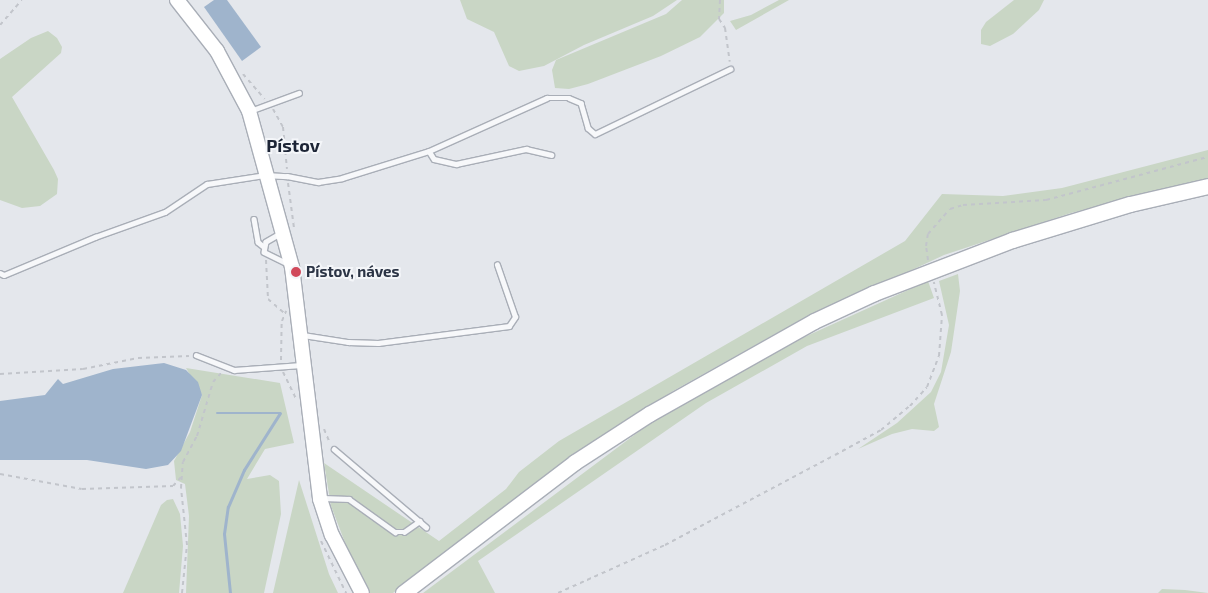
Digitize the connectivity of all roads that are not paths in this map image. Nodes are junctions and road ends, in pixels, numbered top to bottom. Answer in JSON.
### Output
{"nodes":[{"id":1,"x":176,"y":0,"type":"edge"},
{"id":2,"x":730,"y":69,"type":"road end"},
{"id":3,"x":299,"y":94,"type":"dead end"},
{"id":4,"x":249,"y":111,"type":"junction"},
{"id":5,"x":429,"y":151,"type":"junction"},
{"id":6,"x":551,"y":155,"type":"dead end"},
{"id":7,"x":265,"y":175,"type":"junction"},
{"id":8,"x":1208,"y":186,"type":"edge"},
{"id":9,"x":254,"y":219,"type":"dead end"},
{"id":10,"x":284,"y":233,"type":"junction"},
{"id":11,"x":264,"y":246,"type":"junction"},
{"id":12,"x":496,"y":266,"type":"dead end"},
{"id":13,"x":292,"y":267,"type":"junction"},
{"id":14,"x":1,"y":275,"type":"edge"},
{"id":15,"x":300,"y":335,"type":"junction"},
{"id":16,"x":196,"y":355,"type":"road end"},
{"id":17,"x":303,"y":365,"type":"junction"},
{"id":18,"x":334,"y":449,"type":"dead end"},
{"id":19,"x":320,"y":499,"type":"junction"},
{"id":20,"x":420,"y":521,"type":"junction"},
{"id":21,"x":426,"y":527,"type":"dead end"},
{"id":22,"x":362,"y":593,"type":"edge"},
{"id":23,"x":404,"y":593,"type":"edge"}],
"edges":[{"from":1,"to":4,"type":"street"},
{"from":2,"to":5,"type":"lane"},
{"from":3,"to":4,"type":"lane"},
{"from":4,"to":7,"type":"street"},
{"from":5,"to":6,"type":"lane"},
{"from":5,"to":7,"type":"lane"},
{"from":7,"to":10,"type":"street"},
{"from":7,"to":14,"type":"lane"},
{"from":8,"to":23,"type":"main road"},
{"from":9,"to":11,"type":"lane"},
{"from":10,"to":11,"type":"lane"},
{"from":10,"to":13,"type":"street"},
{"from":11,"to":13,"type":"lane"},
{"from":12,"to":15,"type":"lane"},
{"from":13,"to":15,"type":"street"},
{"from":15,"to":17,"type":"street"},
{"from":16,"to":17,"type":"lane"},
{"from":17,"to":19,"type":"street"},
{"from":18,"to":20,"type":"lane"},
{"from":19,"to":20,"type":"lane"},
{"from":19,"to":22,"type":"street"},
{"from":20,"to":21,"type":"lane"}]}
